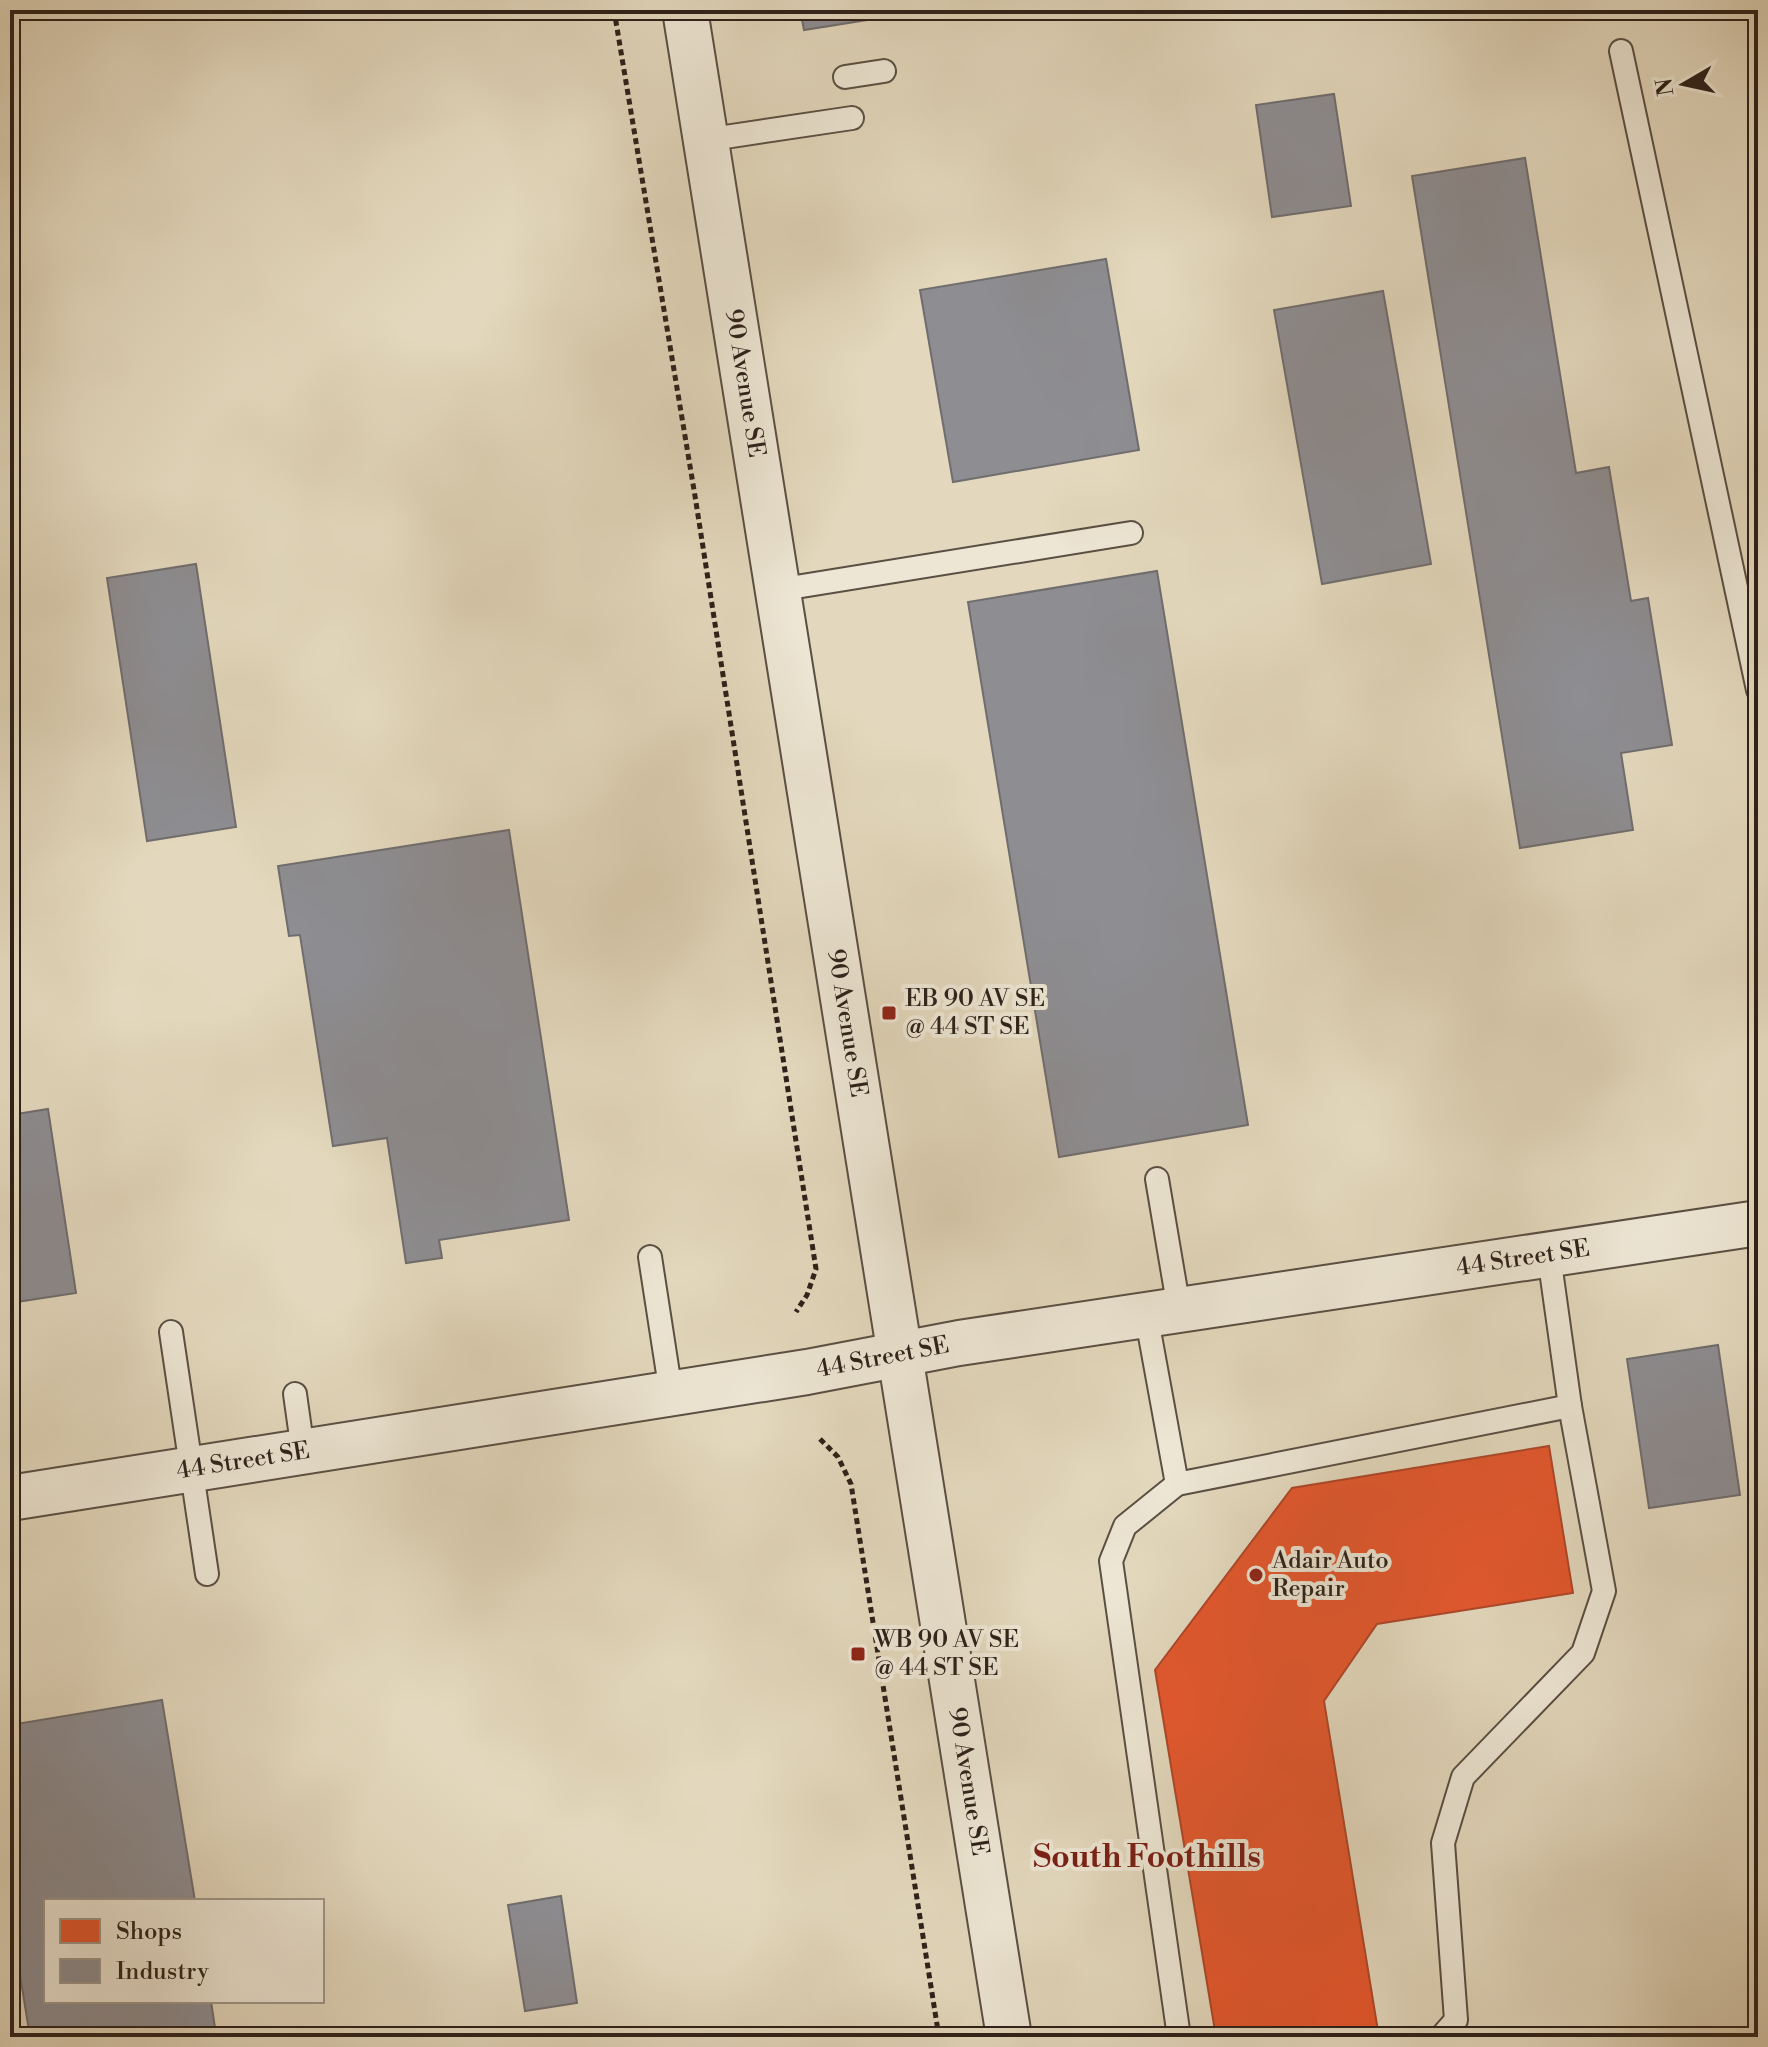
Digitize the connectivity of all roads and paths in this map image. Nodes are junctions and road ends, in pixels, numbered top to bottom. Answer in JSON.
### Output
{"nodes":[{"id":1,"x":614,"y":10,"type":"edge"},
{"id":2,"x":685,"y":10,"type":"edge"},
{"id":3,"x":1621,"y":51,"type":"dead end"},
{"id":4,"x":884,"y":71,"type":"dead end"},
{"id":5,"x":845,"y":77,"type":"dead end"},
{"id":6,"x":852,"y":118,"type":"dead end"},
{"id":7,"x":705,"y":140,"type":"junction"},
{"id":8,"x":1131,"y":533,"type":"dead end"},
{"id":9,"x":777,"y":590,"type":"junction"},
{"id":10,"x":1758,"y":690,"type":"edge"},
{"id":11,"x":1157,"y":1179,"type":"dead end"},
{"id":12,"x":1758,"y":1223,"type":"edge"},
{"id":13,"x":1549,"y":1256,"type":"junction"},
{"id":14,"x":650,"y":1257,"type":"dead end"},
{"id":15,"x":796,"y":1312,"type":"dead end"},
{"id":16,"x":1163,"y":1312,"type":"junction"},
{"id":17,"x":171,"y":1332,"type":"dead end"},
{"id":18,"x":899,"y":1356,"type":"junction"},
{"id":19,"x":671,"y":1393,"type":"junction"},
{"id":20,"x":295,"y":1394,"type":"dead end"},
{"id":21,"x":1570,"y":1406,"type":"junction"},
{"id":22,"x":820,"y":1439,"type":"dead end"},
{"id":23,"x":303,"y":1451,"type":"junction"},
{"id":24,"x":192,"y":1469,"type":"junction"},
{"id":25,"x":1177,"y":1484,"type":"junction"},
{"id":26,"x":10,"y":1498,"type":"edge"},
{"id":27,"x":207,"y":1574,"type":"dead end"},
{"id":28,"x":939,"y":2037,"type":"edge"},
{"id":29,"x":1009,"y":2037,"type":"edge"},
{"id":30,"x":1179,"y":2037,"type":"edge"},
{"id":31,"x":1441,"y":2037,"type":"edge"}],
"edges":[{"from":1,"to":15,"type":"path"},
{"from":2,"to":7,"type":"street","name":"90 Avenue SE"},
{"from":3,"to":10,"type":"lane"},
{"from":4,"to":5,"type":"lane"},
{"from":6,"to":7,"type":"lane"},
{"from":7,"to":9,"type":"street","name":"90 Avenue SE"},
{"from":8,"to":9,"type":"lane"},
{"from":9,"to":18,"type":"street","name":"90 Avenue SE"},
{"from":11,"to":16,"type":"lane"},
{"from":12,"to":13,"type":"street","name":"44 Street SE"},
{"from":13,"to":16,"type":"street","name":"44 Street SE"},
{"from":13,"to":21,"type":"lane"},
{"from":14,"to":19,"type":"lane"},
{"from":16,"to":18,"type":"street","name":"44 Street SE"},
{"from":16,"to":25,"type":"lane"},
{"from":17,"to":24,"type":"lane"},
{"from":18,"to":19,"type":"street","name":"44 Street SE"},
{"from":18,"to":29,"type":"street","name":"90 Avenue SE"},
{"from":19,"to":23,"type":"street","name":"44 Street SE"},
{"from":20,"to":23,"type":"lane"},
{"from":21,"to":25,"type":"lane"},
{"from":21,"to":31,"type":"lane"},
{"from":22,"to":28,"type":"path"},
{"from":23,"to":24,"type":"street","name":"44 Street SE"},
{"from":24,"to":26,"type":"street","name":"44 Street SE"},
{"from":24,"to":27,"type":"lane"},
{"from":25,"to":30,"type":"lane"}]}
